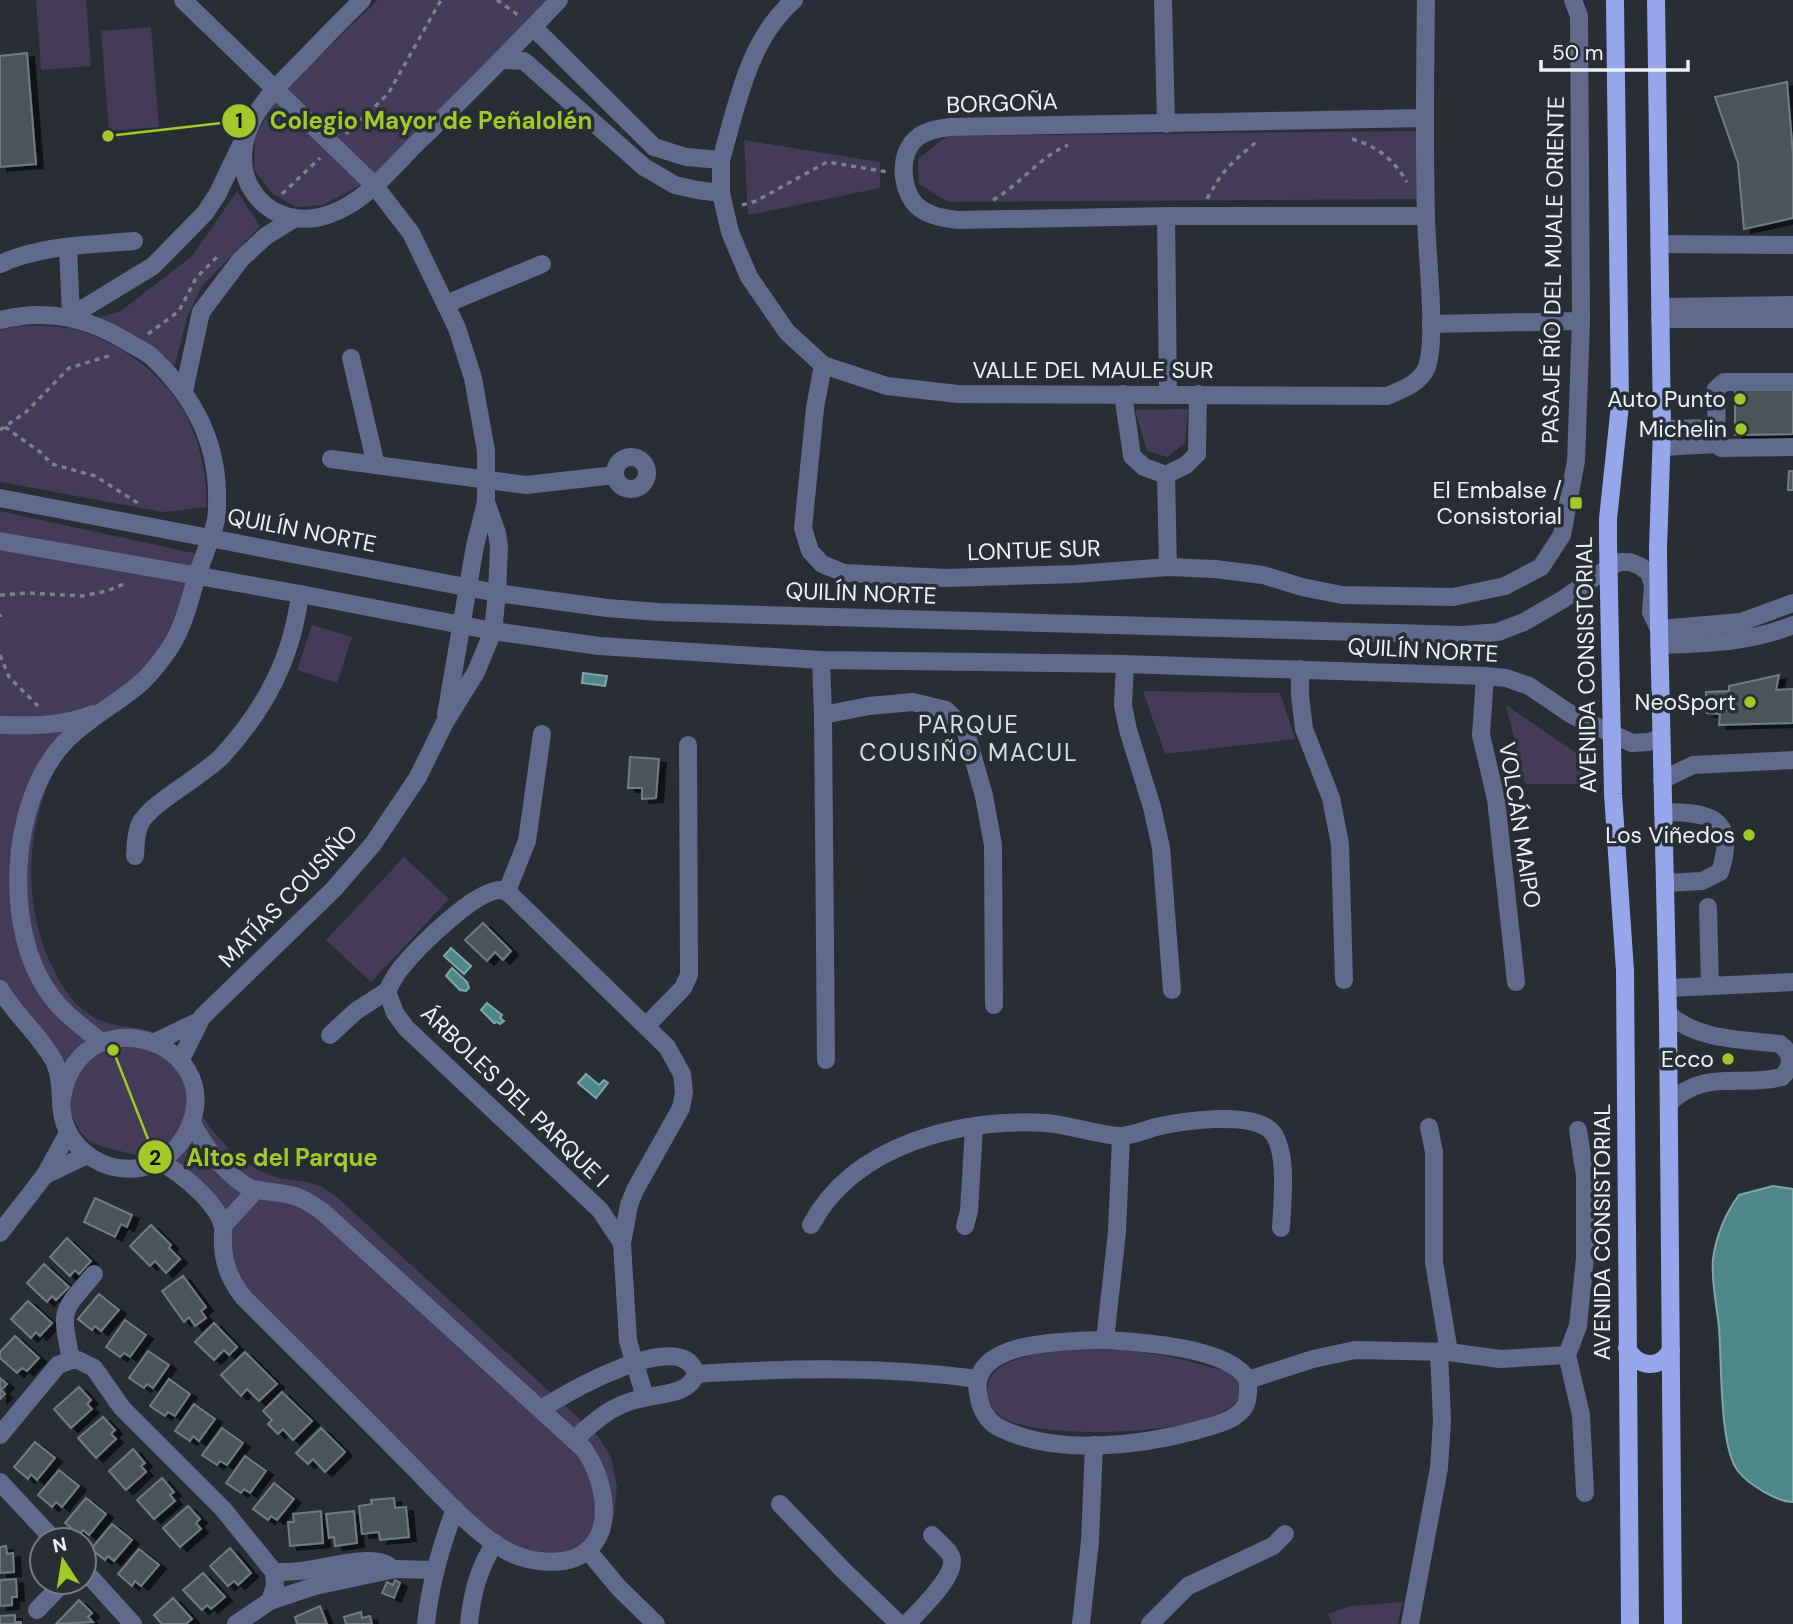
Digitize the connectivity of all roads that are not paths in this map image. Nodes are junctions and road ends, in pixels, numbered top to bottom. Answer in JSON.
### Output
{"nodes":[{"id":1,"x":183,"y":0,"type":"edge"},
{"id":2,"x":362,"y":0,"type":"edge"},
{"id":3,"x":559,"y":0,"type":"edge"},
{"id":4,"x":794,"y":0,"type":"edge"},
{"id":5,"x":1163,"y":0,"type":"edge"},
{"id":6,"x":1426,"y":0,"type":"edge"},
{"id":7,"x":1573,"y":0,"type":"edge"},
{"id":8,"x":1615,"y":0,"type":"edge"},
{"id":9,"x":1656,"y":0,"type":"edge"},
{"id":10,"x":533,"y":27,"type":"junction"},
{"id":11,"x":503,"y":60,"type":"junction"},
{"id":12,"x":275,"y":89,"type":"junction"},
{"id":13,"x":1425,"y":118,"type":"junction"},
{"id":14,"x":1166,"y":124,"type":"junction"},
{"id":15,"x":247,"y":132,"type":"junction"},
{"id":16,"x":721,"y":183,"type":"junction"},
{"id":17,"x":374,"y":185,"type":"junction"},
{"id":18,"x":1166,"y":216,"type":"junction"},
{"id":19,"x":1426,"y":216,"type":"junction"},
{"id":20,"x":295,"y":218,"type":"junction"},
{"id":21,"x":134,"y":241,"type":"dead end"},
{"id":22,"x":1659,"y":244,"type":"junction"},
{"id":23,"x":1793,"y":245,"type":"edge"},
{"id":24,"x":68,"y":247,"type":"junction"},
{"id":25,"x":0,"y":264,"type":"edge"},
{"id":26,"x":542,"y":264,"type":"dead end"},
{"id":27,"x":446,"y":304,"type":"junction"},
{"id":28,"x":1793,"y":305,"type":"edge"},
{"id":29,"x":1660,"y":313,"type":"junction"},
{"id":30,"x":71,"y":316,"type":"junction"},
{"id":31,"x":1793,"y":319,"type":"edge"},
{"id":32,"x":0,"y":320,"type":"edge"},
{"id":33,"x":1581,"y":321,"type":"junction"},
{"id":34,"x":1431,"y":324,"type":"junction"},
{"id":35,"x":351,"y":358,"type":"dead end"},
{"id":36,"x":823,"y":365,"type":"junction"},
{"id":37,"x":1793,"y":382,"type":"edge"},
{"id":38,"x":184,"y":391,"type":"junction"},
{"id":39,"x":1122,"y":394,"type":"junction"},
{"id":40,"x":1198,"y":394,"type":"junction"},
{"id":41,"x":1168,"y":395,"type":"junction"},
{"id":42,"x":1716,"y":436,"type":"junction"},
{"id":43,"x":1662,"y":438,"type":"junction"},
{"id":44,"x":1793,"y":447,"type":"edge"},
{"id":45,"x":331,"y":459,"type":"dead end"},
{"id":46,"x":376,"y":465,"type":"junction"},
{"id":47,"x":615,"y":475,"type":"dead end"},
{"id":48,"x":1166,"y":475,"type":"junction"},
{"id":49,"x":485,"y":479,"type":"junction"},
{"id":50,"x":0,"y":498,"type":"edge"},
{"id":51,"x":486,"y":502,"type":"junction"},
{"id":52,"x":210,"y":538,"type":"junction"},
{"id":53,"x":0,"y":541,"type":"edge"},
{"id":54,"x":1609,"y":567,"type":"junction"},
{"id":55,"x":1168,"y":568,"type":"junction"},
{"id":56,"x":197,"y":578,"type":"junction"},
{"id":57,"x":468,"y":587,"type":"junction"},
{"id":58,"x":498,"y":593,"type":"junction"},
{"id":59,"x":299,"y":594,"type":"junction"},
{"id":60,"x":1453,"y":597,"type":"joint"},
{"id":61,"x":1793,"y":603,"type":"edge"},
{"id":62,"x":461,"y":625,"type":"junction"},
{"id":63,"x":1793,"y":625,"type":"edge"},
{"id":64,"x":493,"y":631,"type":"junction"},
{"id":65,"x":1659,"y":637,"type":"junction"},
{"id":66,"x":821,"y":660,"type":"junction"},
{"id":67,"x":1125,"y":664,"type":"junction"},
{"id":68,"x":1300,"y":669,"type":"junction"},
{"id":69,"x":1485,"y":676,"type":"junction"},
{"id":70,"x":110,"y":706,"type":"junction"},
{"id":71,"x":823,"y":715,"type":"junction"},
{"id":72,"x":444,"y":724,"type":"junction"},
{"id":73,"x":0,"y":725,"type":"edge"},
{"id":74,"x":542,"y":734,"type":"dead end"},
{"id":75,"x":1612,"y":734,"type":"junction"},
{"id":76,"x":688,"y":744,"type":"dead end"},
{"id":77,"x":1661,"y":744,"type":"junction"},
{"id":78,"x":1793,"y":760,"type":"edge"},
{"id":79,"x":1693,"y":765,"type":"junction"},
{"id":80,"x":1662,"y":780,"type":"junction"},
{"id":81,"x":1664,"y":811,"type":"junction"},
{"id":82,"x":135,"y":856,"type":"dead end"},
{"id":83,"x":1665,"y":883,"type":"junction"},
{"id":84,"x":507,"y":891,"type":"junction"},
{"id":85,"x":1708,"y":907,"type":"dead end"},
{"id":86,"x":1344,"y":980,"type":"dead end"},
{"id":87,"x":1517,"y":982,"type":"dead end"},
{"id":88,"x":1793,"y":982,"type":"edge"},
{"id":89,"x":1710,"y":986,"type":"junction"},
{"id":90,"x":1668,"y":988,"type":"junction"},
{"id":91,"x":0,"y":989,"type":"edge"},
{"id":92,"x":1172,"y":990,"type":"dead end"},
{"id":93,"x":387,"y":992,"type":"junction"},
{"id":94,"x":994,"y":1005,"type":"dead end"},
{"id":95,"x":1668,"y":1014,"type":"junction"},
{"id":96,"x":199,"y":1021,"type":"junction"},
{"id":97,"x":646,"y":1026,"type":"junction"},
{"id":98,"x":330,"y":1035,"type":"dead end"},
{"id":99,"x":101,"y":1042,"type":"junction"},
{"id":100,"x":155,"y":1042,"type":"junction"},
{"id":101,"x":826,"y":1060,"type":"dead end"},
{"id":102,"x":180,"y":1061,"type":"junction"},
{"id":103,"x":1669,"y":1103,"type":"junction"},
{"id":104,"x":61,"y":1105,"type":"junction"},
{"id":105,"x":192,"y":1122,"type":"junction"},
{"id":106,"x":974,"y":1127,"type":"junction"},
{"id":107,"x":1429,"y":1127,"type":"dead end"},
{"id":108,"x":1578,"y":1130,"type":"dead end"},
{"id":109,"x":68,"y":1133,"type":"junction"},
{"id":110,"x":1121,"y":1136,"type":"junction"},
{"id":111,"x":87,"y":1155,"type":"junction"},
{"id":112,"x":160,"y":1161,"type":"junction"},
{"id":113,"x":45,"y":1175,"type":"junction"},
{"id":114,"x":635,"y":1190,"type":"junction"},
{"id":115,"x":256,"y":1191,"type":"junction"},
{"id":116,"x":586,"y":1199,"type":"junction"},
{"id":117,"x":811,"y":1225,"type":"dead end"},
{"id":118,"x":223,"y":1226,"type":"junction"},
{"id":119,"x":965,"y":1226,"type":"dead end"},
{"id":120,"x":1281,"y":1228,"type":"dead end"},
{"id":121,"x":0,"y":1233,"type":"edge"},
{"id":122,"x":622,"y":1242,"type":"junction"},
{"id":123,"x":94,"y":1274,"type":"dead end"},
{"id":124,"x":1105,"y":1340,"type":"junction"},
{"id":125,"x":1627,"y":1348,"type":"junction"},
{"id":126,"x":1671,"y":1350,"type":"junction"},
{"id":127,"x":1444,"y":1352,"type":"junction"},
{"id":128,"x":1567,"y":1355,"type":"junction"},
{"id":129,"x":71,"y":1360,"type":"junction"},
{"id":130,"x":634,"y":1364,"type":"junction"},
{"id":131,"x":696,"y":1374,"type":"junction"},
{"id":132,"x":978,"y":1379,"type":"junction"},
{"id":133,"x":1248,"y":1380,"type":"junction"},
{"id":134,"x":645,"y":1397,"type":"junction"},
{"id":135,"x":541,"y":1409,"type":"junction"},
{"id":136,"x":0,"y":1435,"type":"edge"},
{"id":137,"x":574,"y":1440,"type":"junction"},
{"id":138,"x":1094,"y":1446,"type":"junction"},
{"id":139,"x":0,"y":1482,"type":"edge"},
{"id":140,"x":1585,"y":1493,"type":"dead end"},
{"id":141,"x":780,"y":1504,"type":"dead end"},
{"id":142,"x":455,"y":1509,"type":"junction"},
{"id":143,"x":41,"y":1526,"type":"edge"},
{"id":144,"x":1285,"y":1534,"type":"dead end"},
{"id":145,"x":932,"y":1535,"type":"dead end"},
{"id":146,"x":495,"y":1543,"type":"junction"},
{"id":147,"x":588,"y":1551,"type":"junction"},
{"id":148,"x":435,"y":1570,"type":"junction"},
{"id":149,"x":274,"y":1572,"type":"junction"},
{"id":150,"x":343,"y":1572,"type":"junction"},
{"id":151,"x":98,"y":1585,"type":"edge"},
{"id":152,"x":51,"y":1596,"type":"edge"},
{"id":153,"x":37,"y":1611,"type":"dead end"},
{"id":154,"x":264,"y":1612,"type":"edge"},
{"id":155,"x":133,"y":1624,"type":"edge"},
{"id":156,"x":236,"y":1624,"type":"edge"},
{"id":157,"x":426,"y":1624,"type":"edge"},
{"id":158,"x":469,"y":1624,"type":"edge"},
{"id":159,"x":656,"y":1624,"type":"edge"},
{"id":160,"x":899,"y":1624,"type":"edge"},
{"id":161,"x":907,"y":1624,"type":"edge"},
{"id":162,"x":1081,"y":1624,"type":"edge"},
{"id":163,"x":1150,"y":1624,"type":"edge"},
{"id":164,"x":1410,"y":1624,"type":"edge"},
{"id":165,"x":1630,"y":1624,"type":"edge"},
{"id":166,"x":1673,"y":1624,"type":"edge"}],
"edges":[{"from":1,"to":12,"type":"street","name":"MATÍAS COUSIÑO"},
{"from":2,"to":12,"type":"street"},
{"from":3,"to":10,"type":"street"},
{"from":4,"to":16,"type":"street"},
{"from":5,"to":14,"type":"street"},
{"from":6,"to":13,"type":"street","name":"VALLE DEL MAULE SUR"},
{"from":7,"to":33,"type":"street","name":"PASAJE RÍO DEL MUALE ORIENTE"},
{"from":8,"to":54,"type":"main road","name":"AVENIDA CONSISTORIAL"},
{"from":9,"to":22,"type":"main road"},
{"from":10,"to":11,"type":"street"},
{"from":10,"to":16,"type":"street"},
{"from":11,"to":16,"type":"street"},
{"from":11,"to":17,"type":"street"},
{"from":12,"to":15,"type":"street"},
{"from":12,"to":17,"type":"street","name":"MATÍAS COUSIÑO"},
{"from":13,"to":14,"type":"street","name":"BORGOÑA"},
{"from":13,"to":19,"type":"street","name":"VALLE DEL MAULE SUR"},
{"from":14,"to":18,"type":"street","name":"BORGOÑA"},
{"from":15,"to":20,"type":"street"},
{"from":15,"to":30,"type":"street"},
{"from":16,"to":36,"type":"street","name":"VALLE DEL MAULE SUR"},
{"from":17,"to":20,"type":"street"},
{"from":17,"to":27,"type":"street","name":"MATÍAS COUSIÑO"},
{"from":18,"to":19,"type":"street"},
{"from":18,"to":41,"type":"street"},
{"from":19,"to":34,"type":"street","name":"VALLE DEL MAULE SUR"},
{"from":20,"to":38,"type":"street"},
{"from":21,"to":24,"type":"street"},
{"from":22,"to":23,"type":"street"},
{"from":22,"to":29,"type":"main road"},
{"from":24,"to":25,"type":"street"},
{"from":24,"to":30,"type":"street"},
{"from":26,"to":27,"type":"street"},
{"from":27,"to":49,"type":"street","name":"MATÍAS COUSIÑO"},
{"from":28,"to":29,"type":"street"},
{"from":29,"to":31,"type":"street"},
{"from":29,"to":43,"type":"main road"},
{"from":30,"to":32,"type":"street"},
{"from":30,"to":38,"type":"street"},
{"from":33,"to":34,"type":"street"},
{"from":33,"to":60,"type":"street","name":"PASAJE RÍO DEL MUALE ORIENTE"},
{"from":34,"to":40,"type":"street","name":"VALLE DEL MAULE SUR"},
{"from":35,"to":46,"type":"street"},
{"from":36,"to":39,"type":"street","name":"VALLE DEL MAULE SUR"},
{"from":36,"to":55,"type":"street","name":"LONTUE SUR"},
{"from":37,"to":42,"type":"street"},
{"from":38,"to":52,"type":"street"},
{"from":39,"to":41,"type":"street","name":"VALLE DEL MAULE SUR"},
{"from":39,"to":48,"type":"street"},
{"from":40,"to":41,"type":"street","name":"VALLE DEL MAULE SUR"},
{"from":40,"to":48,"type":"street"},
{"from":42,"to":43,"type":"street"},
{"from":42,"to":44,"type":"street"},
{"from":43,"to":65,"type":"main road"},
{"from":45,"to":46,"type":"street"},
{"from":46,"to":49,"type":"street"},
{"from":47,"to":49,"type":"street"},
{"from":48,"to":55,"type":"street"},
{"from":49,"to":51,"type":"street","name":"MATÍAS COUSIÑO"},
{"from":50,"to":52,"type":"street","name":"QUILÍN NORTE"},
{"from":51,"to":57,"type":"street","name":"MATÍAS COUSIÑO"},
{"from":51,"to":58,"type":"street","name":"MATÍAS COUSIÑO"},
{"from":52,"to":56,"type":"street"},
{"from":52,"to":57,"type":"street","name":"QUILÍN NORTE"},
{"from":53,"to":56,"type":"street","name":"QUILÍN NORTE"},
{"from":54,"to":58,"type":"street","name":"QUILÍN NORTE"},
{"from":54,"to":65,"type":"street"},
{"from":54,"to":75,"type":"main road","name":"AVENIDA CONSISTORIAL"},
{"from":55,"to":60,"type":"street","name":"LONTUE SUR"},
{"from":56,"to":59,"type":"street","name":"QUILÍN NORTE"},
{"from":56,"to":70,"type":"street"},
{"from":57,"to":58,"type":"street","name":"QUILÍN NORTE"},
{"from":57,"to":62,"type":"street","name":"MATÍAS COUSIÑO"},
{"from":58,"to":64,"type":"street","name":"MATÍAS COUSIÑO"},
{"from":59,"to":62,"type":"street","name":"QUILÍN NORTE"},
{"from":59,"to":82,"type":"street"},
{"from":61,"to":65,"type":"street"},
{"from":62,"to":64,"type":"street","name":"QUILÍN NORTE"},
{"from":62,"to":72,"type":"street","name":"MATÍAS COUSIÑO"},
{"from":63,"to":65,"type":"street"},
{"from":64,"to":66,"type":"street","name":"QUILÍN NORTE"},
{"from":64,"to":72,"type":"street","name":"MATÍAS COUSIÑO"},
{"from":65,"to":77,"type":"main road"},
{"from":66,"to":67,"type":"street","name":"QUILÍN NORTE"},
{"from":66,"to":71,"type":"street"},
{"from":67,"to":68,"type":"street","name":"QUILÍN NORTE"},
{"from":67,"to":92,"type":"street"},
{"from":68,"to":69,"type":"street","name":"QUILÍN NORTE"},
{"from":68,"to":86,"type":"street"},
{"from":69,"to":75,"type":"street","name":"QUILÍN NORTE"},
{"from":69,"to":87,"type":"street","name":"VOLCÁN MAIPO"},
{"from":70,"to":73,"type":"street"},
{"from":70,"to":99,"type":"street"},
{"from":71,"to":94,"type":"street"},
{"from":71,"to":101,"type":"street"},
{"from":72,"to":96,"type":"street","name":"MATÍAS COUSIÑO"},
{"from":74,"to":84,"type":"street"},
{"from":75,"to":77,"type":"street","name":"QUILÍN NORTE"},
{"from":75,"to":125,"type":"main road","name":"AVENIDA CONSISTORIAL"},
{"from":76,"to":97,"type":"street"},
{"from":77,"to":79,"type":"street"},
{"from":77,"to":80,"type":"main road"},
{"from":78,"to":79,"type":"street"},
{"from":79,"to":80,"type":"street"},
{"from":80,"to":81,"type":"main road"},
{"from":81,"to":83,"type":"main road"},
{"from":81,"to":83,"type":"street"},
{"from":83,"to":90,"type":"main road"},
{"from":84,"to":93,"type":"street"},
{"from":84,"to":97,"type":"street","name":"ÁRBOLES DEL PARQUE I"},
{"from":85,"to":89,"type":"street"},
{"from":88,"to":89,"type":"street"},
{"from":89,"to":90,"type":"street"},
{"from":90,"to":95,"type":"main road"},
{"from":91,"to":104,"type":"street"},
{"from":93,"to":98,"type":"street"},
{"from":93,"to":116,"type":"street","name":"ÁRBOLES DEL PARQUE I"},
{"from":95,"to":103,"type":"main road"},
{"from":95,"to":103,"type":"street"},
{"from":96,"to":100,"type":"street","name":"MATÍAS COUSIÑO"},
{"from":96,"to":102,"type":"street","name":"MATÍAS COUSIÑO"},
{"from":97,"to":114,"type":"street","name":"ÁRBOLES DEL PARQUE I"},
{"from":99,"to":100,"type":"street"},
{"from":99,"to":104,"type":"street"},
{"from":100,"to":102,"type":"street"},
{"from":102,"to":105,"type":"street"},
{"from":103,"to":126,"type":"main road"},
{"from":104,"to":109,"type":"street"},
{"from":105,"to":112,"type":"street"},
{"from":105,"to":115,"type":"street"},
{"from":106,"to":110,"type":"street"},
{"from":106,"to":117,"type":"street"},
{"from":106,"to":119,"type":"street"},
{"from":107,"to":127,"type":"street"},
{"from":108,"to":128,"type":"street"},
{"from":109,"to":111,"type":"street"},
{"from":109,"to":113,"type":"street"},
{"from":110,"to":120,"type":"street"},
{"from":110,"to":124,"type":"street"},
{"from":111,"to":112,"type":"street"},
{"from":111,"to":113,"type":"street"},
{"from":112,"to":118,"type":"street"},
{"from":113,"to":121,"type":"street"},
{"from":114,"to":116,"type":"street"},
{"from":114,"to":122,"type":"street","name":"ÁRBOLES DEL PARQUE I"},
{"from":115,"to":118,"type":"street"},
{"from":115,"to":135,"type":"street"},
{"from":116,"to":122,"type":"street","name":"ÁRBOLES DEL PARQUE I"},
{"from":118,"to":142,"type":"street"},
{"from":122,"to":130,"type":"street","name":"ÁRBOLES DEL PARQUE I"},
{"from":123,"to":129,"type":"street"},
{"from":124,"to":132,"type":"street"},
{"from":124,"to":133,"type":"street"},
{"from":125,"to":126,"type":"main road"},
{"from":125,"to":165,"type":"main road","name":"AVENIDA CONSISTORIAL"},
{"from":126,"to":166,"type":"main road"},
{"from":127,"to":128,"type":"street"},
{"from":127,"to":133,"type":"street"},
{"from":127,"to":164,"type":"street"},
{"from":128,"to":140,"type":"street"},
{"from":129,"to":136,"type":"street"},
{"from":129,"to":149,"type":"street"},
{"from":130,"to":131,"type":"street"},
{"from":130,"to":134,"type":"street","name":"ÁRBOLES DEL PARQUE I"},
{"from":130,"to":135,"type":"street"},
{"from":131,"to":132,"type":"street"},
{"from":131,"to":134,"type":"street"},
{"from":132,"to":138,"type":"street"},
{"from":133,"to":138,"type":"street"},
{"from":134,"to":137,"type":"street"},
{"from":135,"to":137,"type":"street"},
{"from":137,"to":147,"type":"street"},
{"from":138,"to":162,"type":"street"},
{"from":139,"to":143,"type":"street"},
{"from":141,"to":160,"type":"street"},
{"from":142,"to":146,"type":"street"},
{"from":142,"to":148,"type":"street"},
{"from":144,"to":163,"type":"street"},
{"from":145,"to":161,"type":"street"},
{"from":146,"to":147,"type":"street"},
{"from":146,"to":158,"type":"street"},
{"from":147,"to":159,"type":"street"},
{"from":148,"to":150,"type":"street"},
{"from":148,"to":157,"type":"street"},
{"from":149,"to":150,"type":"street"},
{"from":149,"to":154,"type":"street"},
{"from":150,"to":154,"type":"street"},
{"from":151,"to":155,"type":"street"},
{"from":152,"to":153,"type":"street"},
{"from":154,"to":156,"type":"street"}]}
